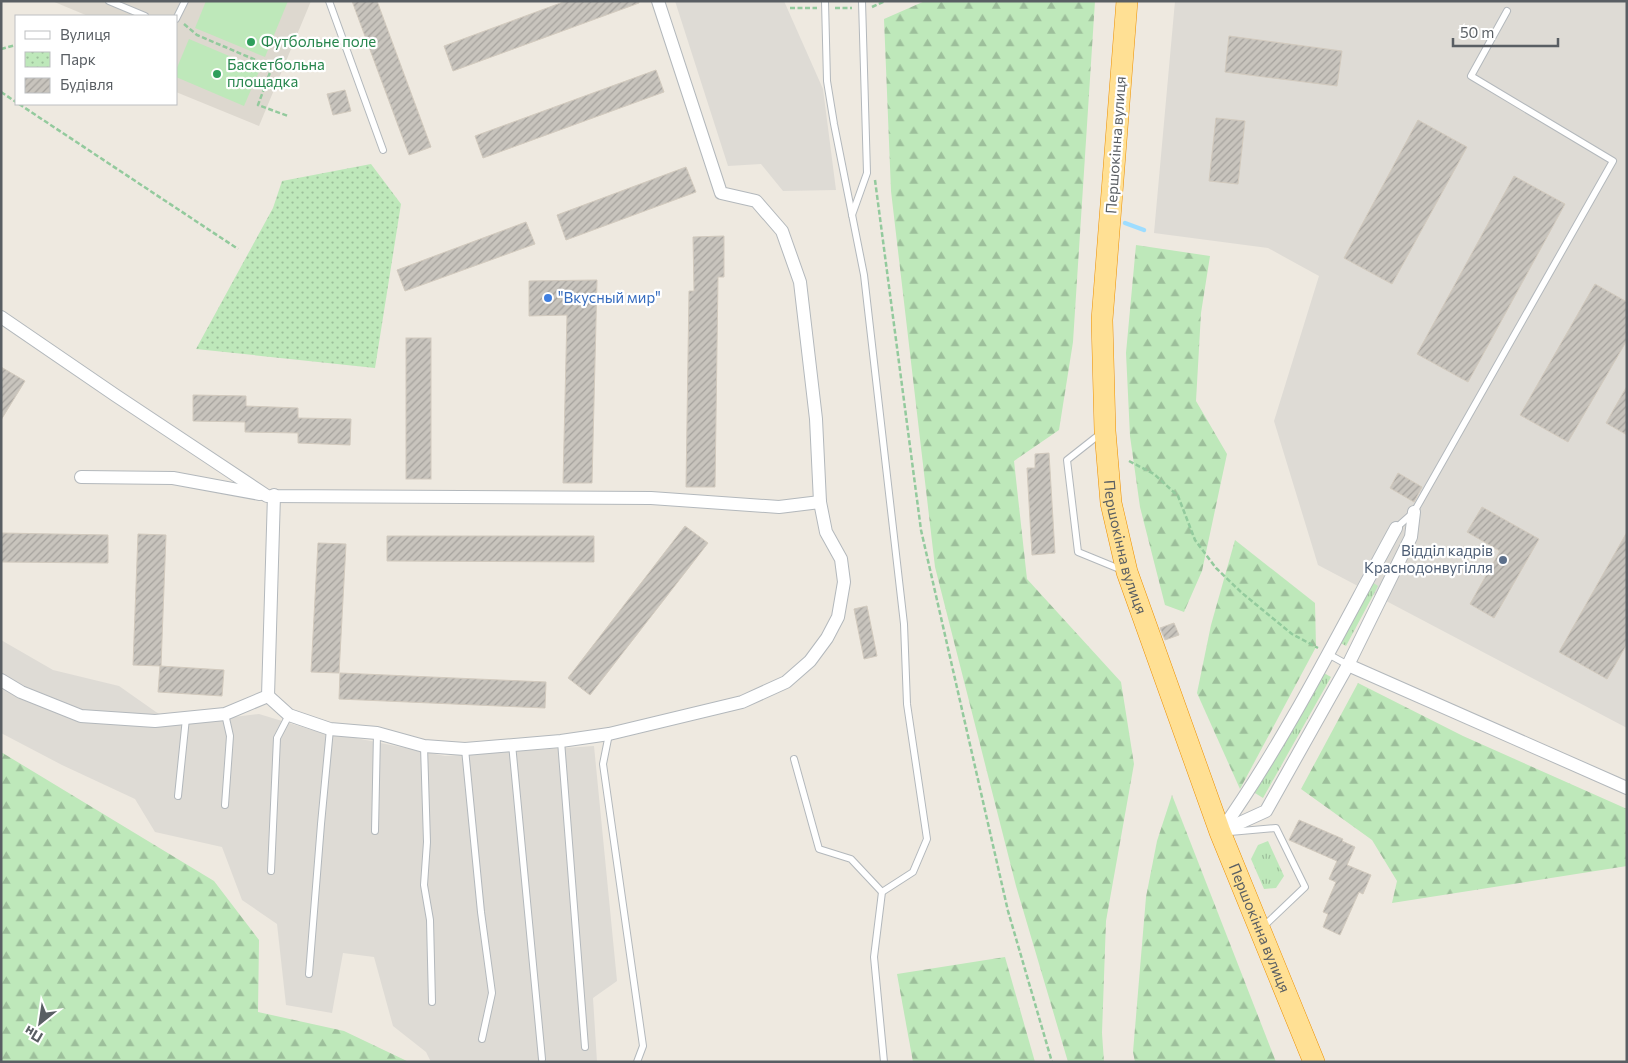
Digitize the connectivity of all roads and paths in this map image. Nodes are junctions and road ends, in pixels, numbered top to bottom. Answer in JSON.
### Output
{"nodes":[{"id":1,"x":109,"y":1,"type":"edge"},
{"id":2,"x":185,"y":1,"type":"edge"},
{"id":3,"x":328,"y":1,"type":"edge"},
{"id":4,"x":658,"y":1,"type":"edge"},
{"id":5,"x":825,"y":1,"type":"edge"},
{"id":6,"x":862,"y":1,"type":"edge"},
{"id":7,"x":871,"y":1,"type":"edge"},
{"id":8,"x":885,"y":1,"type":"edge"},
{"id":9,"x":1127,"y":1,"type":"edge"},
{"id":10,"x":1507,"y":11,"type":"dead end"},
{"id":11,"x":143,"y":15,"type":"edge"},
{"id":12,"x":178,"y":17,"type":"edge"},
{"id":13,"x":178,"y":20,"type":"edge"},
{"id":14,"x":15,"y":45,"type":"edge"},
{"id":15,"x":1,"y":49,"type":"edge"},
{"id":16,"x":1,"y":92,"type":"edge"},
{"id":17,"x":15,"y":101,"type":"edge"},
{"id":18,"x":21,"y":105,"type":"edge"},
{"id":19,"x":288,"y":116,"type":"dead end"},
{"id":20,"x":383,"y":150,"type":"dead end"},
{"id":21,"x":875,"y":180,"type":"dead end"},
{"id":22,"x":852,"y":216,"type":"junction"},
{"id":23,"x":238,"y":249,"type":"dead end"},
{"id":24,"x":1,"y":317,"type":"edge"},
{"id":25,"x":1106,"y":431,"type":"junction"},
{"id":26,"x":1129,"y":460,"type":"dead end"},
{"id":27,"x":81,"y":477,"type":"dead end"},
{"id":28,"x":271,"y":496,"type":"junction"},
{"id":29,"x":820,"y":502,"type":"junction"},
{"id":30,"x":1414,"y":512,"type":"junction"},
{"id":31,"x":1396,"y":528,"type":"joint"},
{"id":32,"x":1127,"y":572,"type":"junction"},
{"id":33,"x":1328,"y":654,"type":"junction"},
{"id":34,"x":1348,"y":666,"type":"junction"},
{"id":35,"x":1,"y":680,"type":"edge"},
{"id":36,"x":268,"y":696,"type":"junction"},
{"id":37,"x":225,"y":714,"type":"junction"},
{"id":38,"x":289,"y":715,"type":"junction"},
{"id":39,"x":186,"y":718,"type":"junction"},
{"id":40,"x":330,"y":730,"type":"junction"},
{"id":41,"x":377,"y":733,"type":"junction"},
{"id":42,"x":609,"y":734,"type":"junction"},
{"id":43,"x":561,"y":741,"type":"junction"},
{"id":44,"x":512,"y":744,"type":"junction"},
{"id":45,"x":424,"y":746,"type":"junction"},
{"id":46,"x":465,"y":749,"type":"junction"},
{"id":47,"x":794,"y":759,"type":"dead end"},
{"id":48,"x":1627,"y":788,"type":"edge"},
{"id":49,"x":178,"y":796,"type":"dead end"},
{"id":50,"x":226,"y":805,"type":"dead end"},
{"id":51,"x":375,"y":831,"type":"dead end"},
{"id":52,"x":1220,"y":832,"type":"junction"},
{"id":53,"x":272,"y":871,"type":"dead end"},
{"id":54,"x":882,"y":892,"type":"junction"},
{"id":55,"x":1261,"y":930,"type":"junction"},
{"id":56,"x":309,"y":974,"type":"dead end"},
{"id":57,"x":432,"y":1002,"type":"dead end"},
{"id":58,"x":482,"y":1039,"type":"dead end"},
{"id":59,"x":586,"y":1047,"type":"dead end"},
{"id":60,"x":542,"y":1059,"type":"dead end"},
{"id":61,"x":637,"y":1062,"type":"edge"},
{"id":62,"x":884,"y":1062,"type":"edge"},
{"id":63,"x":1052,"y":1062,"type":"edge"},
{"id":64,"x":1314,"y":1062,"type":"edge"}],
"edges":[{"from":1,"to":11,"type":"lane"},
{"from":2,"to":12,"type":"lane"},
{"from":3,"to":20,"type":"lane"},
{"from":4,"to":29,"type":"street"},
{"from":5,"to":22,"type":"lane"},
{"from":6,"to":22,"type":"lane"},
{"from":7,"to":8,"type":"path"},
{"from":9,"to":25,"type":"highway","name":"Першокінна вулиця"},
{"from":10,"to":30,"type":"lane"},
{"from":13,"to":19,"type":"path"},
{"from":14,"to":15,"type":"path"},
{"from":16,"to":17,"type":"path"},
{"from":18,"to":23,"type":"path"},
{"from":21,"to":63,"type":"path"},
{"from":22,"to":54,"type":"lane"},
{"from":24,"to":28,"type":"street"},
{"from":25,"to":32,"type":"highway","name":"Першокінна вулиця"},
{"from":25,"to":32,"type":"lane"},
{"from":26,"to":33,"type":"path"},
{"from":27,"to":28,"type":"street"},
{"from":28,"to":29,"type":"street"},
{"from":28,"to":36,"type":"street"},
{"from":29,"to":42,"type":"street"},
{"from":30,"to":31,"type":"lane"},
{"from":30,"to":34,"type":"street"},
{"from":31,"to":33,"type":"street"},
{"from":32,"to":52,"type":"highway","name":"Першокінна вулиця"},
{"from":33,"to":34,"type":"lane"},
{"from":33,"to":52,"type":"street"},
{"from":34,"to":48,"type":"street"},
{"from":34,"to":52,"type":"street"},
{"from":35,"to":39,"type":"street"},
{"from":36,"to":37,"type":"street"},
{"from":36,"to":38,"type":"street"},
{"from":37,"to":39,"type":"street"},
{"from":37,"to":50,"type":"lane"},
{"from":38,"to":40,"type":"street"},
{"from":38,"to":53,"type":"lane"},
{"from":39,"to":49,"type":"lane"},
{"from":40,"to":41,"type":"street"},
{"from":40,"to":56,"type":"lane"},
{"from":41,"to":45,"type":"street"},
{"from":41,"to":51,"type":"lane"},
{"from":42,"to":43,"type":"street"},
{"from":42,"to":61,"type":"lane"},
{"from":43,"to":44,"type":"street"},
{"from":43,"to":59,"type":"lane"},
{"from":44,"to":46,"type":"street"},
{"from":44,"to":60,"type":"lane"},
{"from":45,"to":46,"type":"street"},
{"from":45,"to":57,"type":"lane"},
{"from":46,"to":58,"type":"lane"},
{"from":47,"to":54,"type":"lane"},
{"from":52,"to":55,"type":"highway","name":"Першокінна вулиця"},
{"from":52,"to":55,"type":"lane"},
{"from":54,"to":62,"type":"lane"},
{"from":55,"to":64,"type":"highway","name":"Першокінна вулиця"}]}
